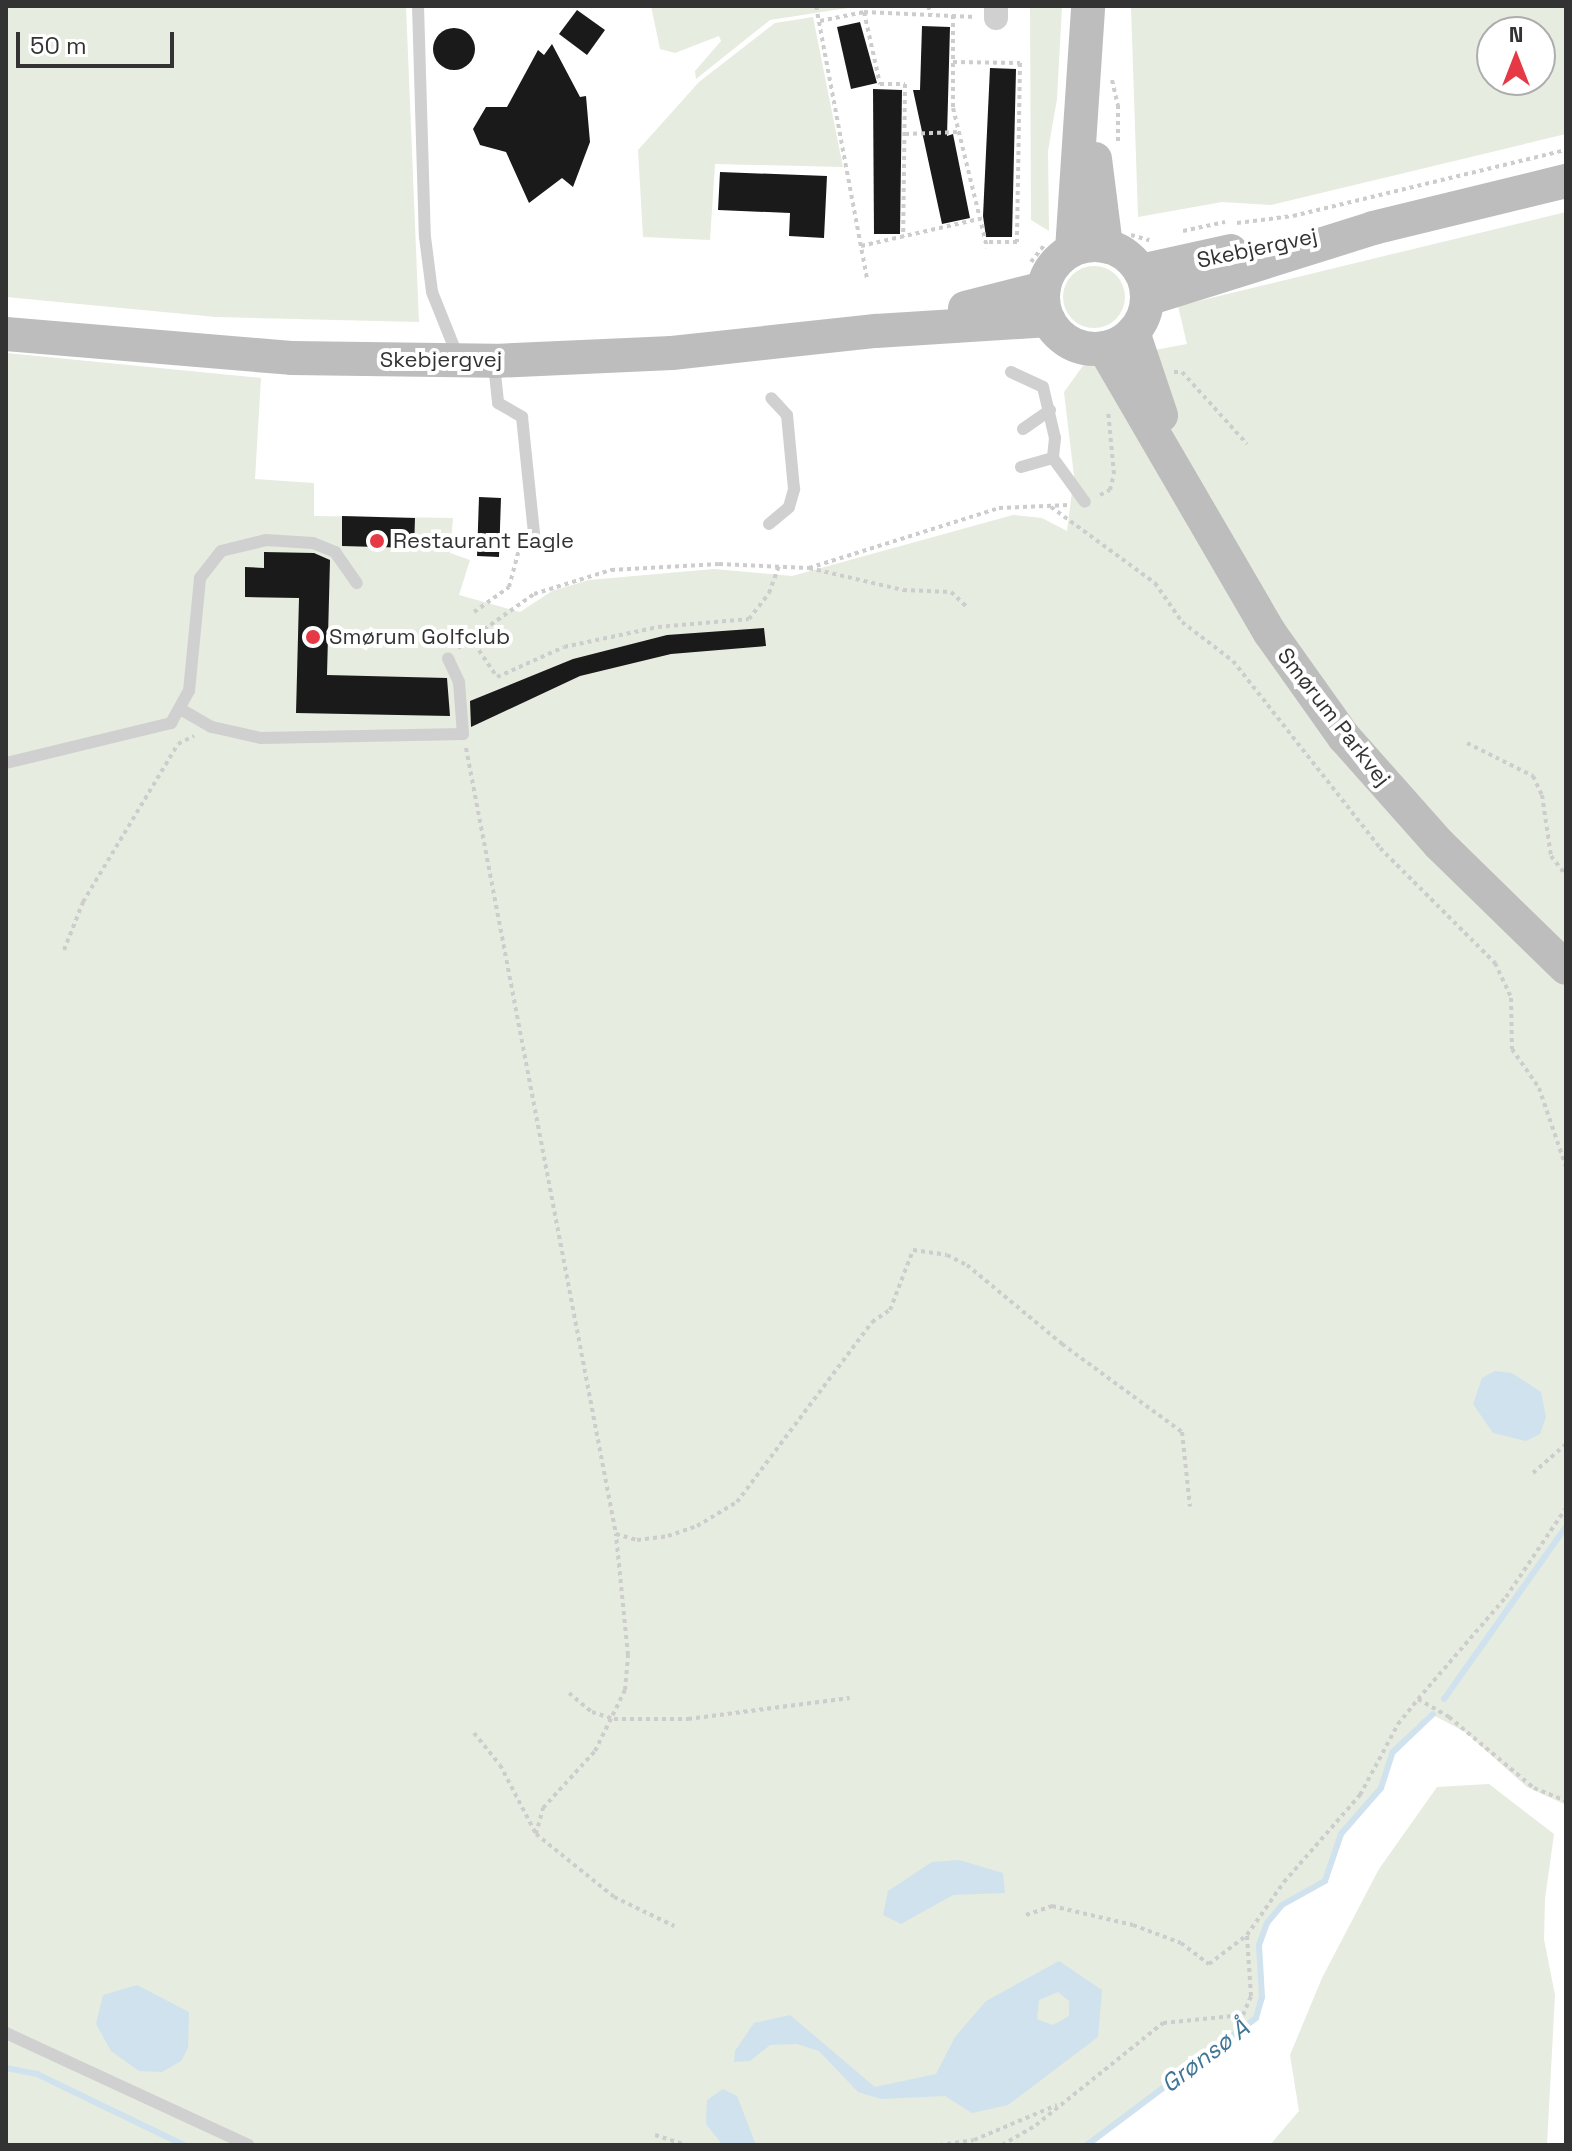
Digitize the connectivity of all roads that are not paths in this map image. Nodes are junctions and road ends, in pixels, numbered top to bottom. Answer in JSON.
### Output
{"nodes":[{"id":1,"x":418,"y":6,"type":"edge"},
{"id":2,"x":1088,"y":6,"type":"edge"},
{"id":3,"x":1097,"y":76,"type":"junction"},
{"id":4,"x":1566,"y":181,"type":"edge"},
{"id":5,"x":1373,"y":228,"type":"junction"},
{"id":6,"x":1116,"y":240,"type":"junction"},
{"id":7,"x":1062,"y":242,"type":"junction"},
{"id":8,"x":1144,"y":285,"type":"junction"},
{"id":9,"x":1040,"y":292,"type":"junction"},
{"id":10,"x":1133,"y":332,"type":"junction"},
{"id":11,"x":6,"y":334,"type":"edge"},
{"id":12,"x":1104,"y":348,"type":"junction"},
{"id":13,"x":459,"y":361,"type":"junction"},
{"id":14,"x":494,"y":361,"type":"junction"},
{"id":15,"x":1014,"y":377,"type":"dead end"},
{"id":16,"x":771,"y":398,"type":"dead end"},
{"id":17,"x":1050,"y":410,"type":"junction"},
{"id":18,"x":1023,"y":429,"type":"dead end"},
{"id":19,"x":1053,"y":458,"type":"junction"},
{"id":20,"x":1021,"y":467,"type":"dead end"},
{"id":21,"x":1178,"y":469,"type":"junction"},
{"id":22,"x":1085,"y":502,"type":"dead end"},
{"id":23,"x":769,"y":524,"type":"dead end"},
{"id":24,"x":535,"y":543,"type":"dead end"},
{"id":25,"x":357,"y":583,"type":"dead end"},
{"id":26,"x":448,"y":658,"type":"road end"},
{"id":27,"x":182,"y":710,"type":"junction"},
{"id":28,"x":6,"y":763,"type":"edge"},
{"id":29,"x":1566,"y":968,"type":"edge"},
{"id":30,"x":6,"y":2033,"type":"edge"},
{"id":31,"x":248,"y":2145,"type":"edge"}],
"edges":[{"from":1,"to":13,"type":"lane"},
{"from":2,"to":3,"type":"street"},
{"from":3,"to":6,"type":"street"},
{"from":3,"to":7,"type":"street"},
{"from":4,"to":5,"type":"street","name":"Skebjergvej"},
{"from":5,"to":8,"type":"street","name":"Skebjergvej"},
{"from":5,"to":8,"type":"street","name":"Skebjergvej"},
{"from":6,"to":7,"type":"street"},
{"from":6,"to":8,"type":"street"},
{"from":7,"to":9,"type":"street"},
{"from":8,"to":10,"type":"street"},
{"from":9,"to":12,"type":"street"},
{"from":9,"to":14,"type":"street","name":"Skebjergvej"},
{"from":10,"to":12,"type":"street"},
{"from":10,"to":21,"type":"street","name":"Smørum Parkvej"},
{"from":11,"to":13,"type":"street","name":"Skebjergvej"},
{"from":12,"to":21,"type":"street","name":"Smørum Parkvej"},
{"from":13,"to":14,"type":"street","name":"Skebjergvej"},
{"from":14,"to":24,"type":"lane"},
{"from":15,"to":17,"type":"lane"},
{"from":16,"to":23,"type":"lane"},
{"from":17,"to":18,"type":"lane"},
{"from":17,"to":19,"type":"lane"},
{"from":19,"to":20,"type":"lane"},
{"from":19,"to":22,"type":"lane"},
{"from":21,"to":29,"type":"street","name":"Smørum Parkvej"},
{"from":25,"to":27,"type":"lane"},
{"from":26,"to":27,"type":"lane"},
{"from":27,"to":28,"type":"lane"},
{"from":30,"to":31,"type":"lane"}]}
